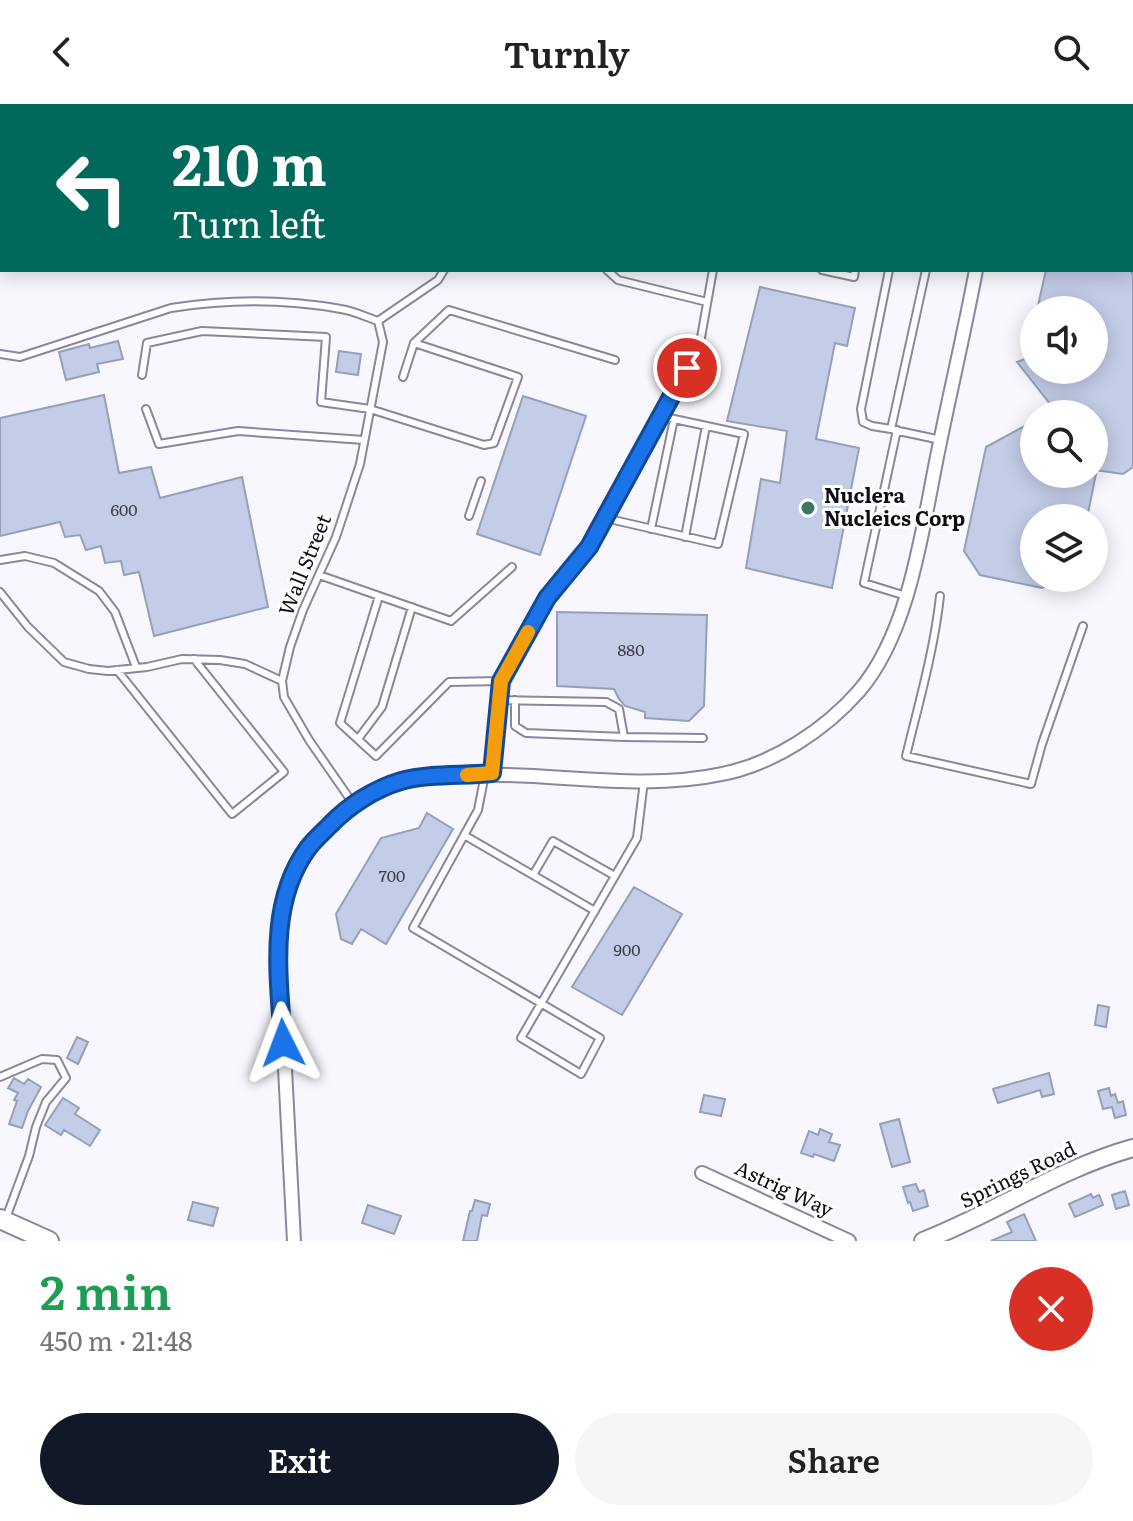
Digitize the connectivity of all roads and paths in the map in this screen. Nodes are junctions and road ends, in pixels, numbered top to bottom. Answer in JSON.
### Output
{"nodes":[{"id":1,"x":443,"y":272,"type":"edge"},
{"id":2,"x":609,"y":272,"type":"edge"},
{"id":3,"x":713,"y":272,"type":"edge"},
{"id":4,"x":831,"y":272,"type":"edge"},
{"id":5,"x":855,"y":272,"type":"edge"},
{"id":6,"x":889,"y":272,"type":"edge"},
{"id":7,"x":926,"y":272,"type":"edge"},
{"id":8,"x":976,"y":272,"type":"edge"},
{"id":9,"x":707,"y":302,"type":"junction"},
{"id":10,"x":378,"y":321,"type":"junction"},
{"id":11,"x":414,"y":343,"type":"junction"},
{"id":12,"x":0,"y":354,"type":"edge"},
{"id":13,"x":615,"y":360,"type":"dead end"},
{"id":14,"x":142,"y":375,"type":"dead end"},
{"id":15,"x":403,"y":377,"type":"dead end"},
{"id":16,"x":146,"y":409,"type":"dead end"},
{"id":17,"x":370,"y":409,"type":"junction"},
{"id":18,"x":660,"y":416,"type":"junction"},
{"id":19,"x":674,"y":419,"type":"junction"},
{"id":20,"x":706,"y":426,"type":"junction"},
{"id":21,"x":894,"y":430,"type":"junction"},
{"id":22,"x":364,"y":440,"type":"junction"},
{"id":23,"x":941,"y":440,"type":"junction"},
{"id":24,"x":481,"y":481,"type":"dead end"},
{"id":25,"x":469,"y":516,"type":"dead end"},
{"id":26,"x":605,"y":518,"type":"junction"},
{"id":27,"x":651,"y":529,"type":"junction"},
{"id":28,"x":685,"y":537,"type":"junction"},
{"id":29,"x":0,"y":560,"type":"edge"},
{"id":30,"x":512,"y":567,"type":"dead end"},
{"id":31,"x":319,"y":575,"type":"junction"},
{"id":32,"x":0,"y":592,"type":"edge"},
{"id":33,"x":379,"y":596,"type":"junction"},
{"id":34,"x":906,"y":596,"type":"junction"},
{"id":35,"x":940,"y":596,"type":"dead end"},
{"id":36,"x":412,"y":607,"type":"junction"},
{"id":37,"x":1083,"y":626,"type":"dead end"},
{"id":38,"x":194,"y":659,"type":"junction"},
{"id":39,"x":136,"y":667,"type":"junction"},
{"id":40,"x":117,"y":670,"type":"junction"},
{"id":41,"x":282,"y":681,"type":"junction"},
{"id":42,"x":501,"y":681,"type":"junction"},
{"id":43,"x":499,"y":700,"type":"junction"},
{"id":44,"x":515,"y":700,"type":"junction"},
{"id":45,"x":624,"y":737,"type":"junction"},
{"id":46,"x":703,"y":738,"type":"dead end"},
{"id":47,"x":358,"y":739,"type":"junction"},
{"id":48,"x":488,"y":773,"type":"junction"},
{"id":49,"x":644,"y":780,"type":"junction"},
{"id":50,"x":354,"y":805,"type":"junction"},
{"id":51,"x":464,"y":835,"type":"junction"},
{"id":52,"x":533,"y":875,"type":"junction"},
{"id":53,"x":615,"y":876,"type":"junction"},
{"id":54,"x":595,"y":911,"type":"junction"},
{"id":55,"x":541,"y":1004,"type":"junction"},
{"id":56,"x":0,"y":1077,"type":"edge"},
{"id":57,"x":1133,"y":1148,"type":"edge"},
{"id":58,"x":702,"y":1173,"type":"dead end"},
{"id":59,"x":3,"y":1220,"type":"edge"},
{"id":60,"x":49,"y":1241,"type":"edge"},
{"id":61,"x":294,"y":1241,"type":"edge"},
{"id":62,"x":849,"y":1241,"type":"edge"},
{"id":63,"x":923,"y":1241,"type":"edge"}],
"edges":[{"from":1,"to":10,"type":"lane"},
{"from":2,"to":9,"type":"lane"},
{"from":3,"to":9,"type":"lane"},
{"from":4,"to":5,"type":"lane"},
{"from":6,"to":21,"type":"lane"},
{"from":7,"to":21,"type":"lane"},
{"from":8,"to":23,"type":"street"},
{"from":9,"to":18,"type":"lane"},
{"from":10,"to":12,"type":"lane"},
{"from":10,"to":17,"type":"lane","name":"Wall Street"},
{"from":11,"to":13,"type":"lane"},
{"from":11,"to":15,"type":"lane"},
{"from":11,"to":17,"type":"lane"},
{"from":14,"to":17,"type":"lane"},
{"from":16,"to":22,"type":"lane"},
{"from":17,"to":22,"type":"lane","name":"Wall Street"},
{"from":18,"to":19,"type":"lane"},
{"from":18,"to":26,"type":"lane"},
{"from":19,"to":20,"type":"lane"},
{"from":19,"to":27,"type":"lane"},
{"from":20,"to":28,"type":"lane"},
{"from":20,"to":28,"type":"lane"},
{"from":21,"to":23,"type":"lane"},
{"from":21,"to":34,"type":"lane"},
{"from":22,"to":31,"type":"lane","name":"Wall Street"},
{"from":23,"to":34,"type":"street"},
{"from":24,"to":25,"type":"lane"},
{"from":26,"to":27,"type":"lane"},
{"from":26,"to":42,"type":"lane"},
{"from":27,"to":28,"type":"lane"},
{"from":29,"to":39,"type":"lane"},
{"from":30,"to":36,"type":"lane"},
{"from":31,"to":33,"type":"lane"},
{"from":31,"to":41,"type":"lane","name":"Wall Street"},
{"from":32,"to":40,"type":"lane"},
{"from":33,"to":36,"type":"lane"},
{"from":33,"to":47,"type":"lane"},
{"from":34,"to":49,"type":"street"},
{"from":35,"to":37,"type":"lane"},
{"from":36,"to":47,"type":"lane"},
{"from":38,"to":39,"type":"lane"},
{"from":38,"to":40,"type":"lane"},
{"from":38,"to":41,"type":"lane"},
{"from":39,"to":40,"type":"lane"},
{"from":41,"to":50,"type":"lane"},
{"from":42,"to":43,"type":"lane"},
{"from":42,"to":47,"type":"lane"},
{"from":43,"to":44,"type":"lane"},
{"from":43,"to":48,"type":"lane"},
{"from":44,"to":45,"type":"lane"},
{"from":44,"to":45,"type":"lane"},
{"from":45,"to":46,"type":"lane"},
{"from":48,"to":49,"type":"street"},
{"from":48,"to":50,"type":"street"},
{"from":48,"to":51,"type":"lane"},
{"from":49,"to":53,"type":"lane"},
{"from":50,"to":61,"type":"street"},
{"from":51,"to":52,"type":"lane"},
{"from":51,"to":55,"type":"lane"},
{"from":52,"to":53,"type":"lane"},
{"from":52,"to":54,"type":"lane"},
{"from":53,"to":54,"type":"lane"},
{"from":54,"to":55,"type":"lane"},
{"from":55,"to":55,"type":"lane"},
{"from":56,"to":59,"type":"lane"},
{"from":57,"to":63,"type":"street","name":"Springs Road"},
{"from":58,"to":62,"type":"street","name":"Astrig Way"},
{"from":59,"to":60,"type":"main road"}]}
